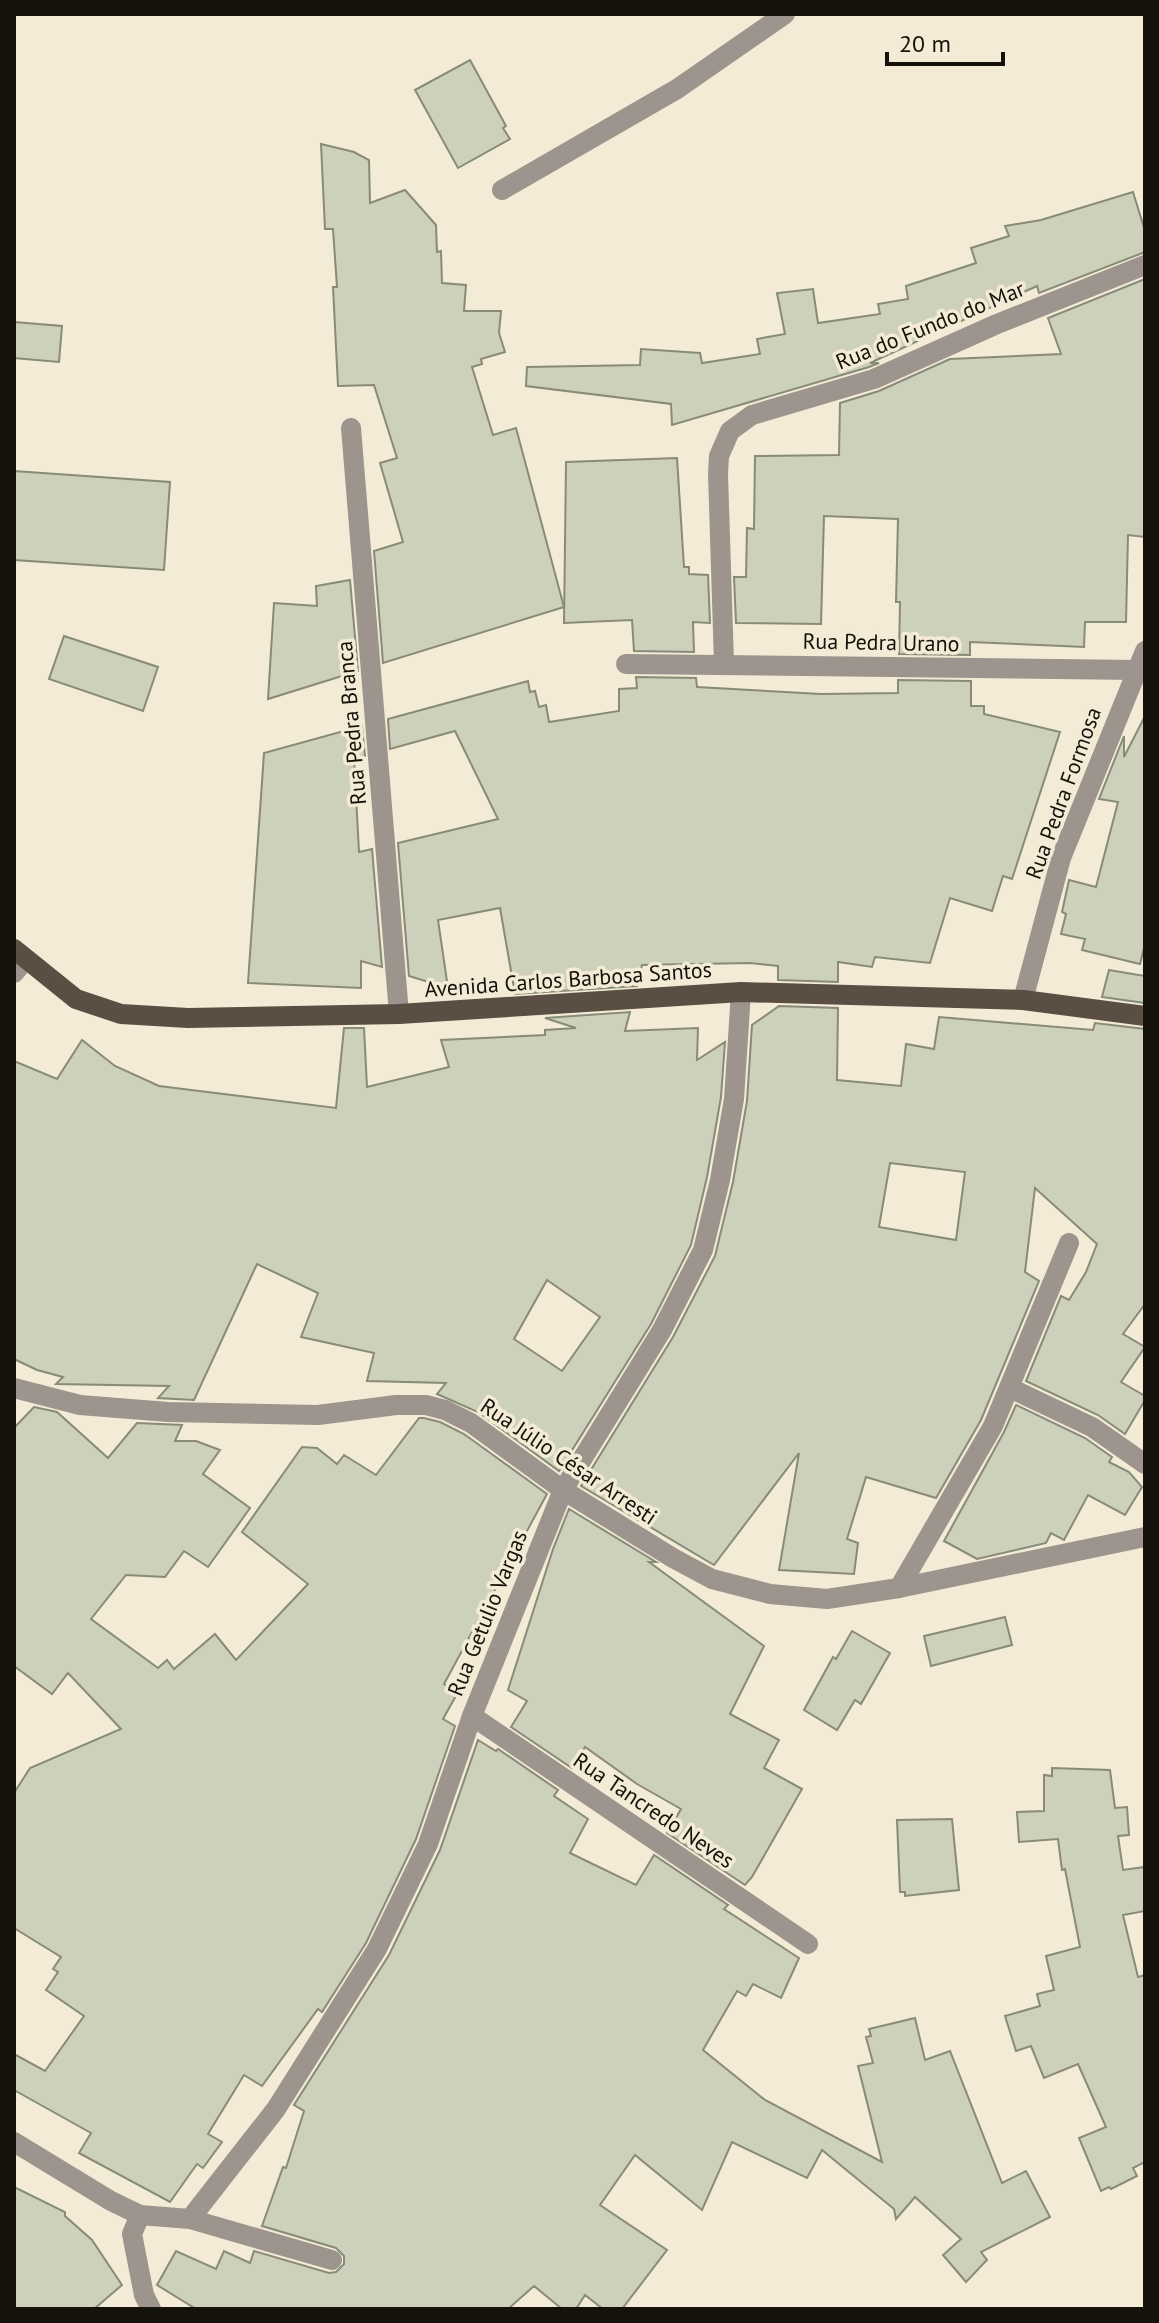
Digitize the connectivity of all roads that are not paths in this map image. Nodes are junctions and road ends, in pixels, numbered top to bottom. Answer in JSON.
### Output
{"nodes":[{"id":1,"x":785,"y":14,"type":"edge"},
{"id":2,"x":502,"y":190,"type":"dead end"},
{"id":3,"x":1145,"y":265,"type":"edge"},
{"id":4,"x":351,"y":428,"type":"dead end"},
{"id":5,"x":1140,"y":660,"type":"edge"},
{"id":6,"x":724,"y":663,"type":"junction"},
{"id":7,"x":626,"y":664,"type":"dead end"},
{"id":8,"x":18,"y":960,"type":"edge"},
{"id":9,"x":741,"y":992,"type":"junction"},
{"id":10,"x":1023,"y":1000,"type":"junction"},
{"id":11,"x":399,"y":1014,"type":"junction"},
{"id":12,"x":1145,"y":1016,"type":"edge"},
{"id":13,"x":1069,"y":1243,"type":"dead end"},
{"id":14,"x":14,"y":1388,"type":"edge"},
{"id":15,"x":1010,"y":1388,"type":"junction"},
{"id":16,"x":1145,"y":1464,"type":"edge"},
{"id":17,"x":563,"y":1490,"type":"junction"},
{"id":18,"x":1145,"y":1537,"type":"edge"},
{"id":19,"x":899,"y":1588,"type":"junction"},
{"id":20,"x":472,"y":1716,"type":"junction"},
{"id":21,"x":808,"y":1944,"type":"dead end"},
{"id":22,"x":14,"y":2142,"type":"edge"},
{"id":23,"x":140,"y":2215,"type":"junction"},
{"id":24,"x":190,"y":2219,"type":"junction"},
{"id":25,"x":332,"y":2260,"type":"dead end"},
{"id":26,"x":151,"y":2309,"type":"edge"}],
"edges":[{"from":1,"to":2,"type":"street"},
{"from":3,"to":6,"type":"street","name":"Rua do Fundo do Mar"},
{"from":4,"to":11,"type":"street","name":"Rua Pedra Branca"},
{"from":5,"to":6,"type":"street","name":"Rua Pedra Urano"},
{"from":5,"to":10,"type":"street","name":"Rua Pedra Formosa"},
{"from":6,"to":7,"type":"street","name":"Rua Pedra Urano"},
{"from":8,"to":11,"type":"main road","name":"Avenida Carlos Barbosa Santos"},
{"from":9,"to":10,"type":"main road","name":"Avenida Carlos Barbosa Santos"},
{"from":9,"to":11,"type":"main road","name":"Avenida Carlos Barbosa Santos"},
{"from":9,"to":17,"type":"street","name":"Rua Getulio Vargas"},
{"from":10,"to":12,"type":"main road","name":"Avenida Carlos Barbosa Santos"},
{"from":13,"to":15,"type":"street"},
{"from":14,"to":17,"type":"street","name":"Rua Júlio César Arresti"},
{"from":15,"to":16,"type":"street"},
{"from":15,"to":19,"type":"street"},
{"from":17,"to":19,"type":"street","name":"Rua Júlio César Arresti"},
{"from":17,"to":20,"type":"street","name":"Rua Getulio Vargas"},
{"from":18,"to":19,"type":"street","name":"Rua Júlio César Arresti"},
{"from":20,"to":21,"type":"street","name":"Rua Tancredo Neves"},
{"from":20,"to":24,"type":"street","name":"Rua Getulio Vargas"},
{"from":22,"to":23,"type":"street"},
{"from":23,"to":24,"type":"street"},
{"from":23,"to":26,"type":"street"},
{"from":24,"to":25,"type":"street"}]}
